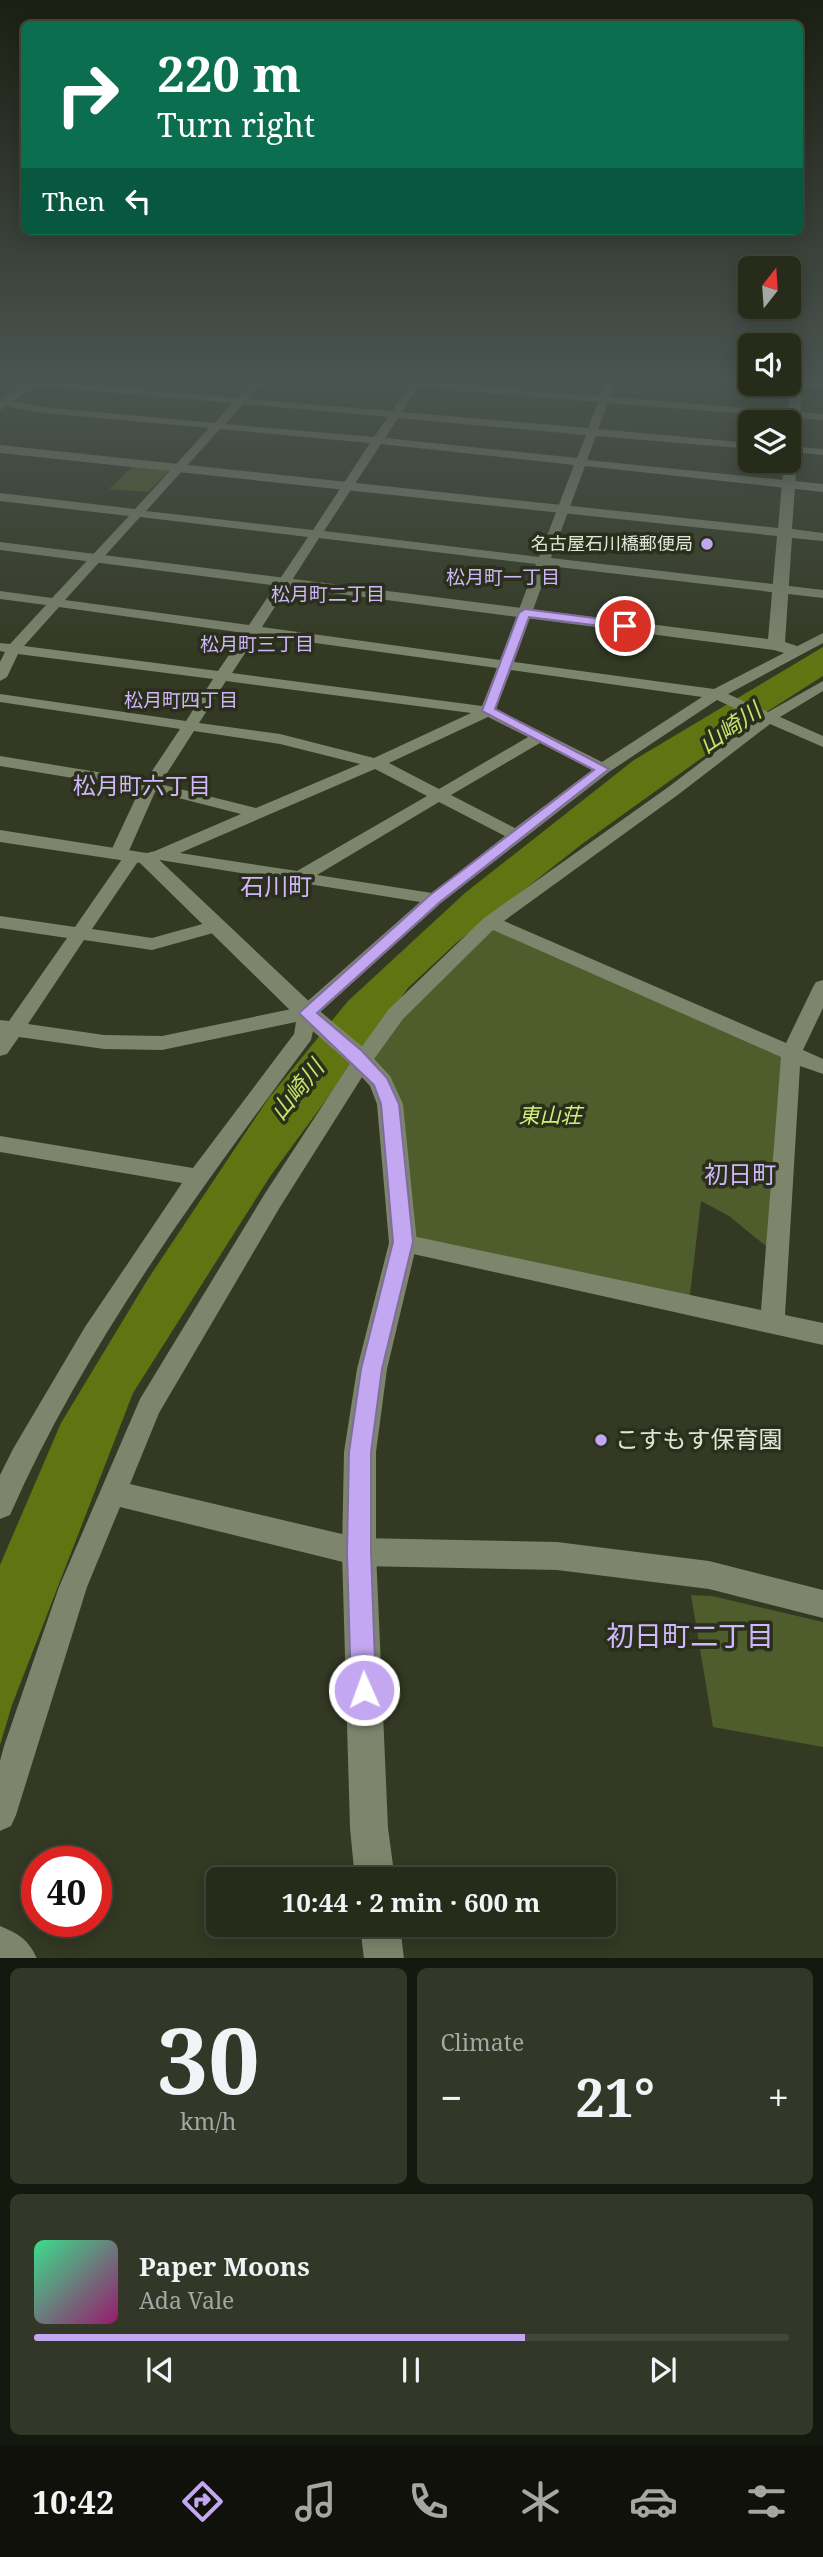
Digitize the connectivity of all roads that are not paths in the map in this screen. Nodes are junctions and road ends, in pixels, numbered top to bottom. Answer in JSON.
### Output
{"nodes":[{"id":1,"x":171,"y":475,"type":"edge"},
{"id":2,"x":254,"y":475,"type":"edge"},
{"id":3,"x":356,"y":475,"type":"edge"},
{"id":4,"x":575,"y":475,"type":"edge"},
{"id":5,"x":702,"y":475,"type":"edge"},
{"id":6,"x":789,"y":475,"type":"edge"},
{"id":7,"x":789,"y":485,"type":"junction"},
{"id":8,"x":349,"y":486,"type":"junction"},
{"id":9,"x":823,"y":488,"type":"edge"},
{"id":10,"x":0,"y":497,"type":"edge"},
{"id":11,"x":563,"y":509,"type":"junction"},
{"id":12,"x":136,"y":513,"type":"junction"},
{"id":13,"x":785,"y":533,"type":"junction"},
{"id":14,"x":316,"y":535,"type":"junction"},
{"id":15,"x":823,"y":537,"type":"edge"},
{"id":16,"x":0,"y":546,"type":"edge"},
{"id":17,"x":95,"y":558,"type":"junction"},
{"id":18,"x":544,"y":560,"type":"junction"},
{"id":19,"x":283,"y":583,"type":"junction"},
{"id":20,"x":780,"y":589,"type":"junction"},
{"id":21,"x":0,"y":594,"type":"edge"},
{"id":22,"x":823,"y":594,"type":"edge"},
{"id":23,"x":54,"y":603,"type":"junction"},
{"id":24,"x":525,"y":613,"type":"junction"},
{"id":25,"x":252,"y":631,"type":"junction"},
{"id":26,"x":823,"y":637,"type":"edge"},
{"id":27,"x":776,"y":645,"type":"junction"},
{"id":28,"x":7,"y":648,"type":"edge"},
{"id":29,"x":794,"y":651,"type":"junction"},
{"id":30,"x":506,"y":665,"type":"junction"},
{"id":31,"x":0,"y":677,"type":"edge"},
{"id":32,"x":222,"y":678,"type":"junction"},
{"id":33,"x":823,"y":685,"type":"edge"},
{"id":34,"x":722,"y":696,"type":"junction"},
{"id":35,"x":0,"y":698,"type":"edge"},
{"id":36,"x":488,"y":711,"type":"junction"},
{"id":37,"x":768,"y":716,"type":"junction"},
{"id":38,"x":188,"y":726,"type":"junction"},
{"id":39,"x":537,"y":738,"type":"junction"},
{"id":40,"x":823,"y":742,"type":"edge"},
{"id":41,"x":0,"y":761,"type":"edge"},
{"id":42,"x":376,"y":763,"type":"junction"},
{"id":43,"x":603,"y":769,"type":"junction"},
{"id":44,"x":150,"y":786,"type":"junction"},
{"id":45,"x":439,"y":797,"type":"junction"},
{"id":46,"x":255,"y":813,"type":"junction"},
{"id":47,"x":515,"y":835,"type":"junction"},
{"id":48,"x":0,"y":836,"type":"edge"},
{"id":49,"x":139,"y":856,"type":"junction"},
{"id":50,"x":302,"y":876,"type":"junction"},
{"id":51,"x":435,"y":899,"type":"junction"},
{"id":52,"x":0,"y":922,"type":"edge"},
{"id":53,"x":490,"y":922,"type":"junction"},
{"id":54,"x":217,"y":926,"type":"junction"},
{"id":55,"x":79,"y":935,"type":"junction"},
{"id":56,"x":823,"y":987,"type":"edge"},
{"id":57,"x":316,"y":1021,"type":"junction"},
{"id":58,"x":7,"y":1028,"type":"edge"},
{"id":59,"x":0,"y":1049,"type":"edge"},
{"id":60,"x":791,"y":1054,"type":"junction"},
{"id":61,"x":359,"y":1058,"type":"junction"},
{"id":62,"x":823,"y":1067,"type":"edge"},
{"id":63,"x":0,"y":1144,"type":"edge"},
{"id":64,"x":196,"y":1177,"type":"junction"},
{"id":65,"x":403,"y":1242,"type":"junction"},
{"id":66,"x":772,"y":1321,"type":"junction"},
{"id":67,"x":823,"y":1334,"type":"edge"},
{"id":68,"x":111,"y":1492,"type":"junction"},
{"id":69,"x":0,"y":1506,"type":"edge"},
{"id":70,"x":359,"y":1552,"type":"junction"},
{"id":71,"x":823,"y":1604,"type":"edge"},
{"id":72,"x":0,"y":1815,"type":"edge"},
{"id":73,"x":374,"y":1867,"type":"edge"},
{"id":74,"x":381,"y":1937,"type":"edge"},
{"id":75,"x":0,"y":1946,"type":"edge"},
{"id":76,"x":17,"y":1958,"type":"edge"},
{"id":77,"x":384,"y":1958,"type":"edge"}],
"edges":[{"from":1,"to":12,"type":"street"},
{"from":2,"to":8,"type":"street"},
{"from":3,"to":8,"type":"street"},
{"from":4,"to":11,"type":"street"},
{"from":5,"to":7,"type":"street"},
{"from":6,"to":7,"type":"street"},
{"from":7,"to":9,"type":"street"},
{"from":7,"to":13,"type":"street"},
{"from":8,"to":11,"type":"street"},
{"from":8,"to":14,"type":"street"},
{"from":10,"to":12,"type":"street"},
{"from":11,"to":13,"type":"street"},
{"from":11,"to":18,"type":"street"},
{"from":12,"to":14,"type":"street"},
{"from":12,"to":17,"type":"street"},
{"from":13,"to":15,"type":"street"},
{"from":13,"to":20,"type":"street"},
{"from":14,"to":18,"type":"street"},
{"from":14,"to":19,"type":"street"},
{"from":16,"to":17,"type":"street"},
{"from":17,"to":19,"type":"street"},
{"from":17,"to":23,"type":"street"},
{"from":18,"to":20,"type":"street"},
{"from":18,"to":24,"type":"street"},
{"from":19,"to":24,"type":"street"},
{"from":19,"to":25,"type":"street"},
{"from":20,"to":22,"type":"street"},
{"from":20,"to":27,"type":"street"},
{"from":21,"to":23,"type":"street"},
{"from":23,"to":25,"type":"street"},
{"from":23,"to":28,"type":"street"},
{"from":24,"to":27,"type":"street"},
{"from":24,"to":30,"type":"street"},
{"from":25,"to":30,"type":"street"},
{"from":25,"to":32,"type":"street"},
{"from":26,"to":29,"type":"street"},
{"from":27,"to":29,"type":"street"},
{"from":28,"to":31,"type":"street"},
{"from":28,"to":32,"type":"street"},
{"from":29,"to":34,"type":"street"},
{"from":30,"to":34,"type":"street"},
{"from":30,"to":36,"type":"street"},
{"from":32,"to":36,"type":"street"},
{"from":32,"to":38,"type":"street"},
{"from":33,"to":37,"type":"street"},
{"from":34,"to":37,"type":"street"},
{"from":34,"to":43,"type":"street"},
{"from":35,"to":38,"type":"street"},
{"from":36,"to":39,"type":"street"},
{"from":36,"to":42,"type":"street"},
{"from":37,"to":40,"type":"street"},
{"from":37,"to":53,"type":"street"},
{"from":38,"to":42,"type":"street"},
{"from":38,"to":44,"type":"street"},
{"from":39,"to":43,"type":"street"},
{"from":39,"to":45,"type":"street"},
{"from":41,"to":44,"type":"street"},
{"from":42,"to":45,"type":"street"},
{"from":42,"to":46,"type":"street"},
{"from":43,"to":47,"type":"street"},
{"from":44,"to":46,"type":"street"},
{"from":44,"to":49,"type":"street"},
{"from":45,"to":47,"type":"street"},
{"from":45,"to":50,"type":"street"},
{"from":46,"to":49,"type":"street"},
{"from":47,"to":51,"type":"street"},
{"from":48,"to":49,"type":"street"},
{"from":49,"to":50,"type":"street"},
{"from":49,"to":54,"type":"street"},
{"from":49,"to":55,"type":"street"},
{"from":50,"to":51,"type":"street"},
{"from":51,"to":57,"type":"street"},
{"from":52,"to":55,"type":"street"},
{"from":53,"to":60,"type":"street"},
{"from":53,"to":61,"type":"street"},
{"from":54,"to":55,"type":"street"},
{"from":54,"to":57,"type":"street"},
{"from":55,"to":58,"type":"street"},
{"from":56,"to":60,"type":"street"},
{"from":57,"to":58,"type":"street"},
{"from":57,"to":61,"type":"street"},
{"from":57,"to":64,"type":"street"},
{"from":58,"to":59,"type":"street"},
{"from":60,"to":62,"type":"street"},
{"from":60,"to":66,"type":"street"},
{"from":61,"to":65,"type":"street"},
{"from":61,"to":68,"type":"street"},
{"from":63,"to":64,"type":"street"},
{"from":64,"to":69,"type":"street"},
{"from":65,"to":66,"type":"street"},
{"from":65,"to":70,"type":"street"},
{"from":66,"to":67,"type":"street"},
{"from":68,"to":70,"type":"street"},
{"from":68,"to":72,"type":"street"},
{"from":70,"to":71,"type":"street"},
{"from":70,"to":73,"type":"street"},
{"from":74,"to":77,"type":"street"},
{"from":75,"to":76,"type":"street"}]}
